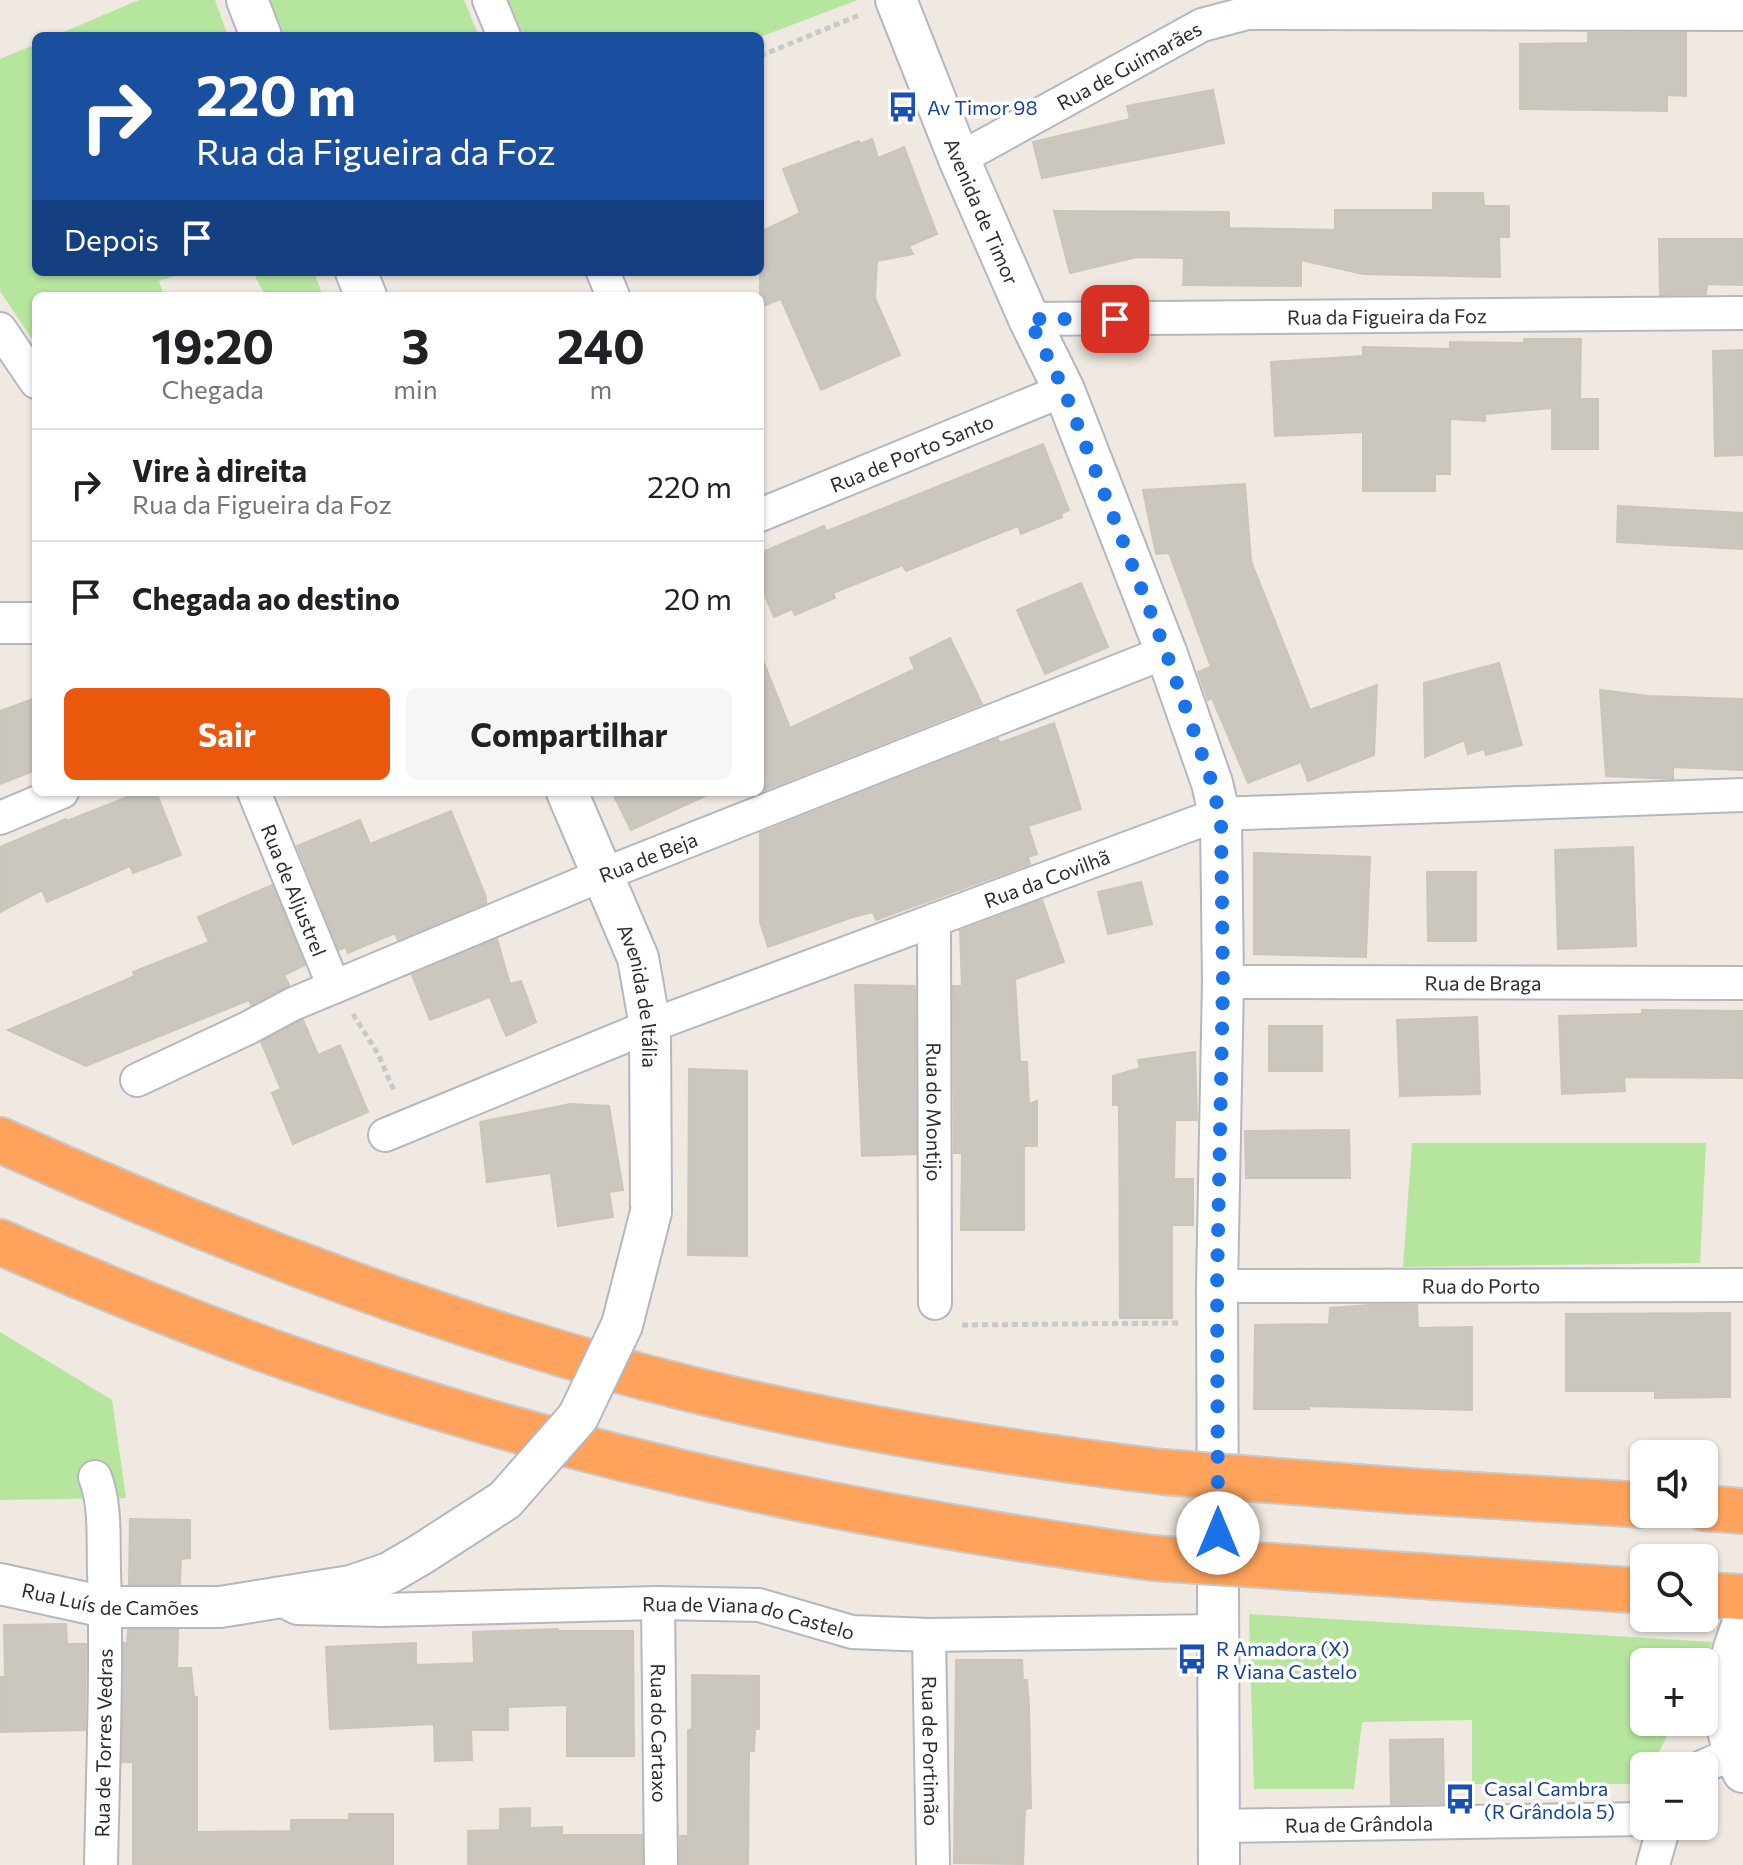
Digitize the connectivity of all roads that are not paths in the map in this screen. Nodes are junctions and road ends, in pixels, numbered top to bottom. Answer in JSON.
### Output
{"nodes":[{"id":1,"x":247,"y":0,"type":"edge"},
{"id":2,"x":489,"y":0,"type":"edge"},
{"id":3,"x":896,"y":0,"type":"edge"},
{"id":4,"x":1743,"y":14,"type":"edge"},
{"id":5,"x":259,"y":32,"type":"edge"},
{"id":6,"x":502,"y":32,"type":"edge"},
{"id":7,"x":959,"y":159,"type":"junction"},
{"id":8,"x":1743,"y":313,"type":"edge"},
{"id":9,"x":1029,"y":319,"type":"junction"},
{"id":10,"x":0,"y":329,"type":"edge"},
{"id":11,"x":32,"y":376,"type":"edge"},
{"id":12,"x":1064,"y":390,"type":"junction"},
{"id":13,"x":764,"y":513,"type":"edge"},
{"id":14,"x":0,"y":623,"type":"edge"},
{"id":15,"x":32,"y":623,"type":"edge"},
{"id":16,"x":1166,"y":652,"type":"junction"},
{"id":17,"x":1743,"y":795,"type":"edge"},
{"id":18,"x":52,"y":796,"type":"edge"},
{"id":19,"x":256,"y":796,"type":"edge"},
{"id":20,"x":569,"y":796,"type":"edge"},
{"id":21,"x":1219,"y":814,"type":"junction"},
{"id":22,"x":0,"y":818,"type":"edge"},
{"id":23,"x":602,"y":875,"type":"junction"},
{"id":24,"x":934,"y":920,"type":"junction"},
{"id":25,"x":1223,"y":982,"type":"junction"},
{"id":26,"x":1743,"y":983,"type":"edge"},
{"id":27,"x":334,"y":987,"type":"junction"},
{"id":28,"x":650,"y":1026,"type":"junction"},
{"id":29,"x":137,"y":1080,"type":"dead end"},
{"id":30,"x":397,"y":1130,"type":"road end"},
{"id":31,"x":0,"y":1140,"type":"edge"},
{"id":32,"x":0,"y":1242,"type":"edge"},
{"id":33,"x":1743,"y":1285,"type":"edge"},
{"id":34,"x":935,"y":1303,"type":"road end"},
{"id":35,"x":1217,"y":1304,"type":"junction"},
{"id":36,"x":95,"y":1477,"type":"dead end"},
{"id":37,"x":1630,"y":1504,"type":"edge"},
{"id":38,"x":1718,"y":1509,"type":"edge"},
{"id":39,"x":1743,"y":1511,"type":"edge"},
{"id":40,"x":420,"y":1555,"type":"joint"},
{"id":41,"x":0,"y":1584,"type":"edge"},
{"id":42,"x":1630,"y":1590,"type":"edge"},
{"id":43,"x":1718,"y":1596,"type":"edge"},
{"id":44,"x":1743,"y":1597,"type":"edge"},
{"id":45,"x":279,"y":1599,"type":"junction"},
{"id":46,"x":658,"y":1603,"type":"junction"},
{"id":47,"x":105,"y":1607,"type":"junction"},
{"id":48,"x":1218,"y":1613,"type":"junction"},
{"id":49,"x":1743,"y":1623,"type":"edge"},
{"id":50,"x":929,"y":1635,"type":"junction"},
{"id":51,"x":1727,"y":1764,"type":"edge"},
{"id":52,"x":1630,"y":1820,"type":"edge"},
{"id":53,"x":1660,"y":1840,"type":"edge"},
{"id":54,"x":1219,"y":1846,"type":"edge"},
{"id":55,"x":101,"y":1865,"type":"edge"},
{"id":56,"x":661,"y":1865,"type":"edge"},
{"id":57,"x":933,"y":1865,"type":"edge"},
{"id":58,"x":1653,"y":1865,"type":"edge"}],
"edges":[{"from":1,"to":5,"type":"street"},
{"from":2,"to":6,"type":"street"},
{"from":3,"to":7,"type":"street","name":"Avenida de Timor"},
{"from":4,"to":7,"type":"street","name":"Rua de Guimarães"},
{"from":7,"to":9,"type":"street","name":"Avenida de Timor"},
{"from":8,"to":9,"type":"street","name":"Rua da Figueira da Foz"},
{"from":9,"to":12,"type":"street","name":"Avenida de Timor"},
{"from":10,"to":11,"type":"street"},
{"from":12,"to":13,"type":"street","name":"Rua de Porto Santo"},
{"from":12,"to":16,"type":"street","name":"Avenida de Timor"},
{"from":14,"to":15,"type":"street"},
{"from":16,"to":21,"type":"street","name":"Avenida de Timor"},
{"from":16,"to":23,"type":"street","name":"Rua de Beja"},
{"from":17,"to":21,"type":"street","name":"Rua da Covilhã"},
{"from":18,"to":22,"type":"street"},
{"from":19,"to":27,"type":"street","name":"Rua de Aljustrel"},
{"from":20,"to":23,"type":"street","name":"Avenida de Itália"},
{"from":21,"to":24,"type":"street","name":"Rua da Covilhã"},
{"from":21,"to":25,"type":"street","name":"Avenida de Timor"},
{"from":23,"to":27,"type":"street","name":"Rua de Beja"},
{"from":23,"to":28,"type":"street","name":"Avenida de Itália"},
{"from":24,"to":28,"type":"street","name":"Rua da Covilhã"},
{"from":24,"to":34,"type":"street","name":"Rua do Montijo"},
{"from":25,"to":26,"type":"street","name":"Rua de Braga"},
{"from":25,"to":35,"type":"street","name":"Avenida de Timor"},
{"from":27,"to":29,"type":"street","name":"Rua de Beja"},
{"from":28,"to":30,"type":"street","name":"Rua da Covilhã"},
{"from":28,"to":40,"type":"street","name":"Avenida de Itália","bridge":true},
{"from":31,"to":37,"type":"highway","bridge":true},
{"from":32,"to":42,"type":"highway","bridge":true},
{"from":33,"to":35,"type":"street","name":"Rua do Porto"},
{"from":35,"to":48,"type":"street","name":"Avenida de Timor"},
{"from":36,"to":47,"type":"street","name":"Rua de Torres Vedras"},
{"from":38,"to":39,"type":"highway"},
{"from":40,"to":45,"type":"street","name":"Rua Luís de Camões"},
{"from":41,"to":47,"type":"street","name":"Rua Luís de Camões"},
{"from":43,"to":44,"type":"highway"},
{"from":45,"to":46,"type":"street","name":"Rua de Viana do Castelo"},
{"from":45,"to":47,"type":"street","name":"Rua Luís de Camões"},
{"from":46,"to":50,"type":"street","name":"Rua de Viana do Castelo"},
{"from":46,"to":56,"type":"street","name":"Rua do Cartaxo"},
{"from":47,"to":55,"type":"street","name":"Rua de Torres Vedras"},
{"from":48,"to":50,"type":"street","name":"Rua de Viana do Castelo"},
{"from":48,"to":54,"type":"street","name":"Avenida de Timor"},
{"from":49,"to":51,"type":"street"},
{"from":50,"to":57,"type":"street","name":"Rua de Portimão"},
{"from":52,"to":54,"type":"street","name":"Rua de Grândola"},
{"from":53,"to":58,"type":"street"}]}
